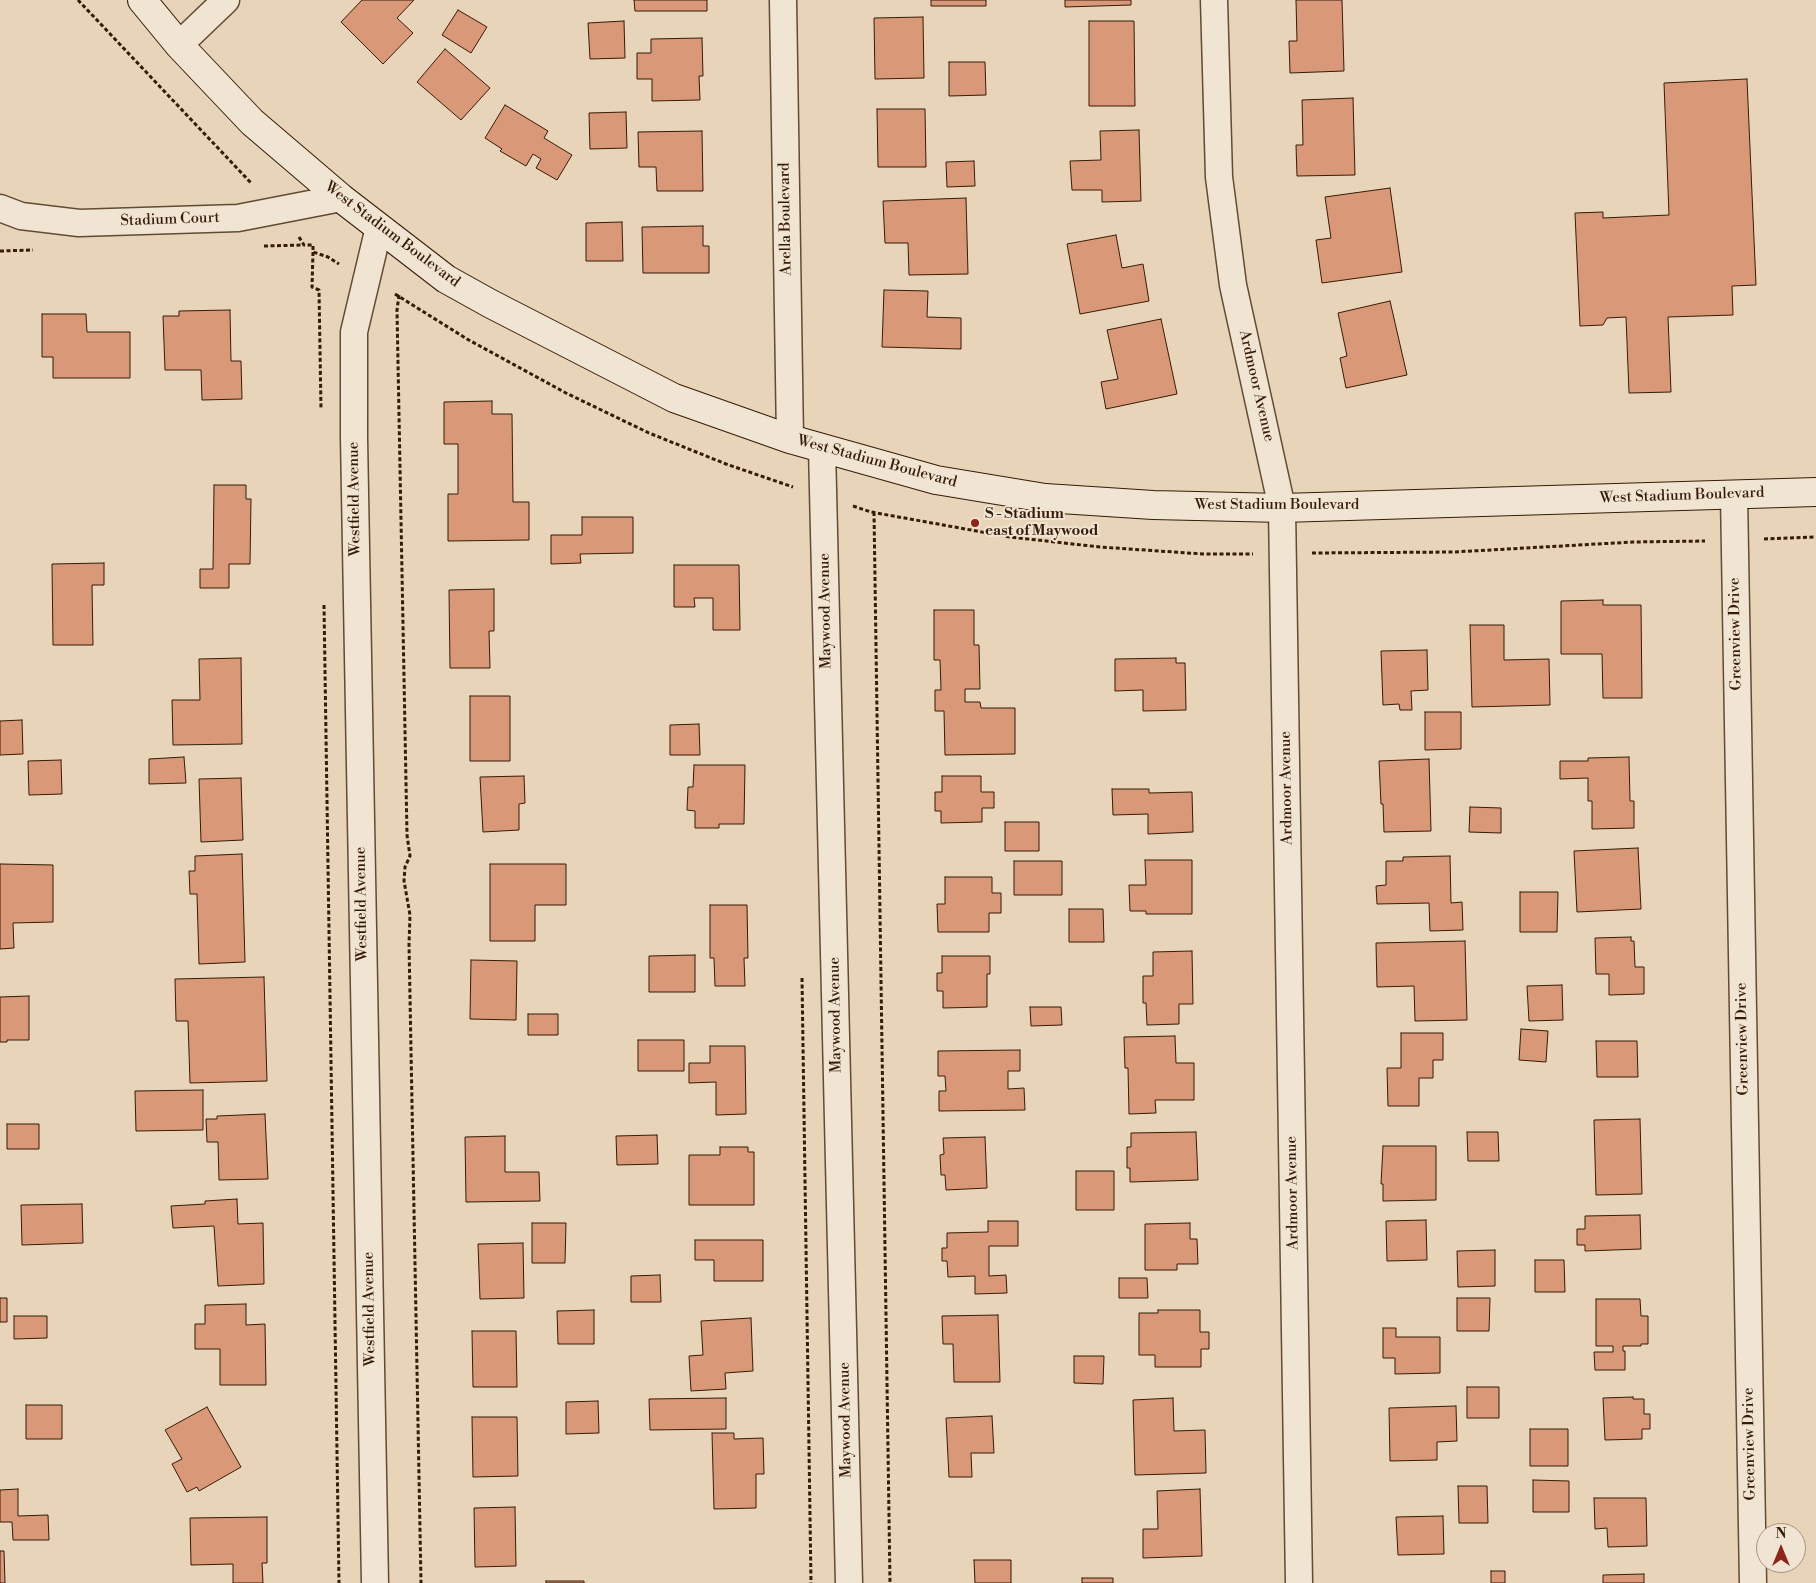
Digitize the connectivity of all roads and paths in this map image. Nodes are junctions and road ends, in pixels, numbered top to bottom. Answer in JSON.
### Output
{"nodes":[{"id":1,"x":78,"y":0,"type":"edge"},
{"id":2,"x":142,"y":0,"type":"edge"},
{"id":3,"x":226,"y":0,"type":"edge"},
{"id":4,"x":783,"y":0,"type":"edge"},
{"id":5,"x":1214,"y":0,"type":"edge"},
{"id":6,"x":180,"y":45,"type":"junction"},
{"id":7,"x":341,"y":198,"type":"junction"},
{"id":8,"x":0,"y":208,"type":"edge"},
{"id":9,"x":277,"y":210,"type":"junction"},
{"id":10,"x":379,"y":227,"type":"junction"},
{"id":11,"x":313,"y":252,"type":"junction"},
{"id":12,"x":366,"y":280,"type":"junction"},
{"id":13,"x":399,"y":295,"type":"junction"},
{"id":14,"x":321,"y":419,"type":"dead end"},
{"id":15,"x":790,"y":439,"type":"junction"},
{"id":16,"x":822,"y":448,"type":"junction"},
{"id":17,"x":1816,"y":492,"type":"edge"},
{"id":18,"x":1734,"y":495,"type":"junction"},
{"id":19,"x":824,"y":497,"type":"junction"},
{"id":20,"x":1282,"y":508,"type":"junction"},
{"id":21,"x":874,"y":512,"type":"junction"},
{"id":22,"x":1816,"y":537,"type":"edge"},
{"id":23,"x":1735,"y":540,"type":"junction"},
{"id":24,"x":1283,"y":553,"type":"junction"},
{"id":25,"x":324,"y":598,"type":"dead end"},
{"id":26,"x":802,"y":975,"type":"dead end"},
{"id":27,"x":339,"y":1583,"type":"edge"},
{"id":28,"x":375,"y":1583,"type":"edge"},
{"id":29,"x":421,"y":1583,"type":"edge"},
{"id":30,"x":811,"y":1583,"type":"edge"},
{"id":31,"x":849,"y":1583,"type":"edge"},
{"id":32,"x":890,"y":1583,"type":"edge"},
{"id":33,"x":1298,"y":1583,"type":"edge"},
{"id":34,"x":1753,"y":1583,"type":"edge"}],
"edges":[{"from":1,"to":9,"type":"path"},
{"from":2,"to":6,"type":"main road","name":"West Stadium Boulevard"},
{"from":3,"to":6,"type":"street"},
{"from":4,"to":15,"type":"street","name":"Arella Boulevard"},
{"from":5,"to":20,"type":"street","name":"Ardmoor Avenue"},
{"from":6,"to":7,"type":"main road","name":"West Stadium Boulevard"},
{"from":7,"to":9,"type":"street","name":"Stadium Court"},
{"from":7,"to":10,"type":"main road","name":"West Stadium Boulevard"},
{"from":8,"to":9,"type":"street","name":"Stadium Court"},
{"from":9,"to":11,"type":"path"},
{"from":10,"to":12,"type":"street","name":"Westfield Avenue"},
{"from":10,"to":15,"type":"main road","name":"West Stadium Boulevard"},
{"from":11,"to":12,"type":"path"},
{"from":11,"to":14,"type":"path"},
{"from":12,"to":13,"type":"path"},
{"from":12,"to":28,"type":"street","name":"Westfield Avenue"},
{"from":13,"to":19,"type":"path"},
{"from":13,"to":29,"type":"path"},
{"from":15,"to":16,"type":"main road","name":"West Stadium Boulevard"},
{"from":16,"to":19,"type":"street","name":"Maywood Avenue"},
{"from":16,"to":20,"type":"main road","name":"West Stadium Boulevard"},
{"from":17,"to":18,"type":"main road","name":"West Stadium Boulevard"},
{"from":18,"to":20,"type":"main road","name":"West Stadium Boulevard"},
{"from":18,"to":23,"type":"street","name":"Greenview Drive"},
{"from":19,"to":21,"type":"path"},
{"from":19,"to":31,"type":"street","name":"Maywood Avenue"},
{"from":20,"to":24,"type":"street","name":"Ardmoor Avenue"},
{"from":21,"to":24,"type":"path"},
{"from":21,"to":32,"type":"path"},
{"from":22,"to":23,"type":"path"},
{"from":23,"to":24,"type":"path"},
{"from":23,"to":34,"type":"street","name":"Greenview Drive"},
{"from":24,"to":33,"type":"street","name":"Ardmoor Avenue"},
{"from":25,"to":27,"type":"path"},
{"from":26,"to":30,"type":"path"}]}
